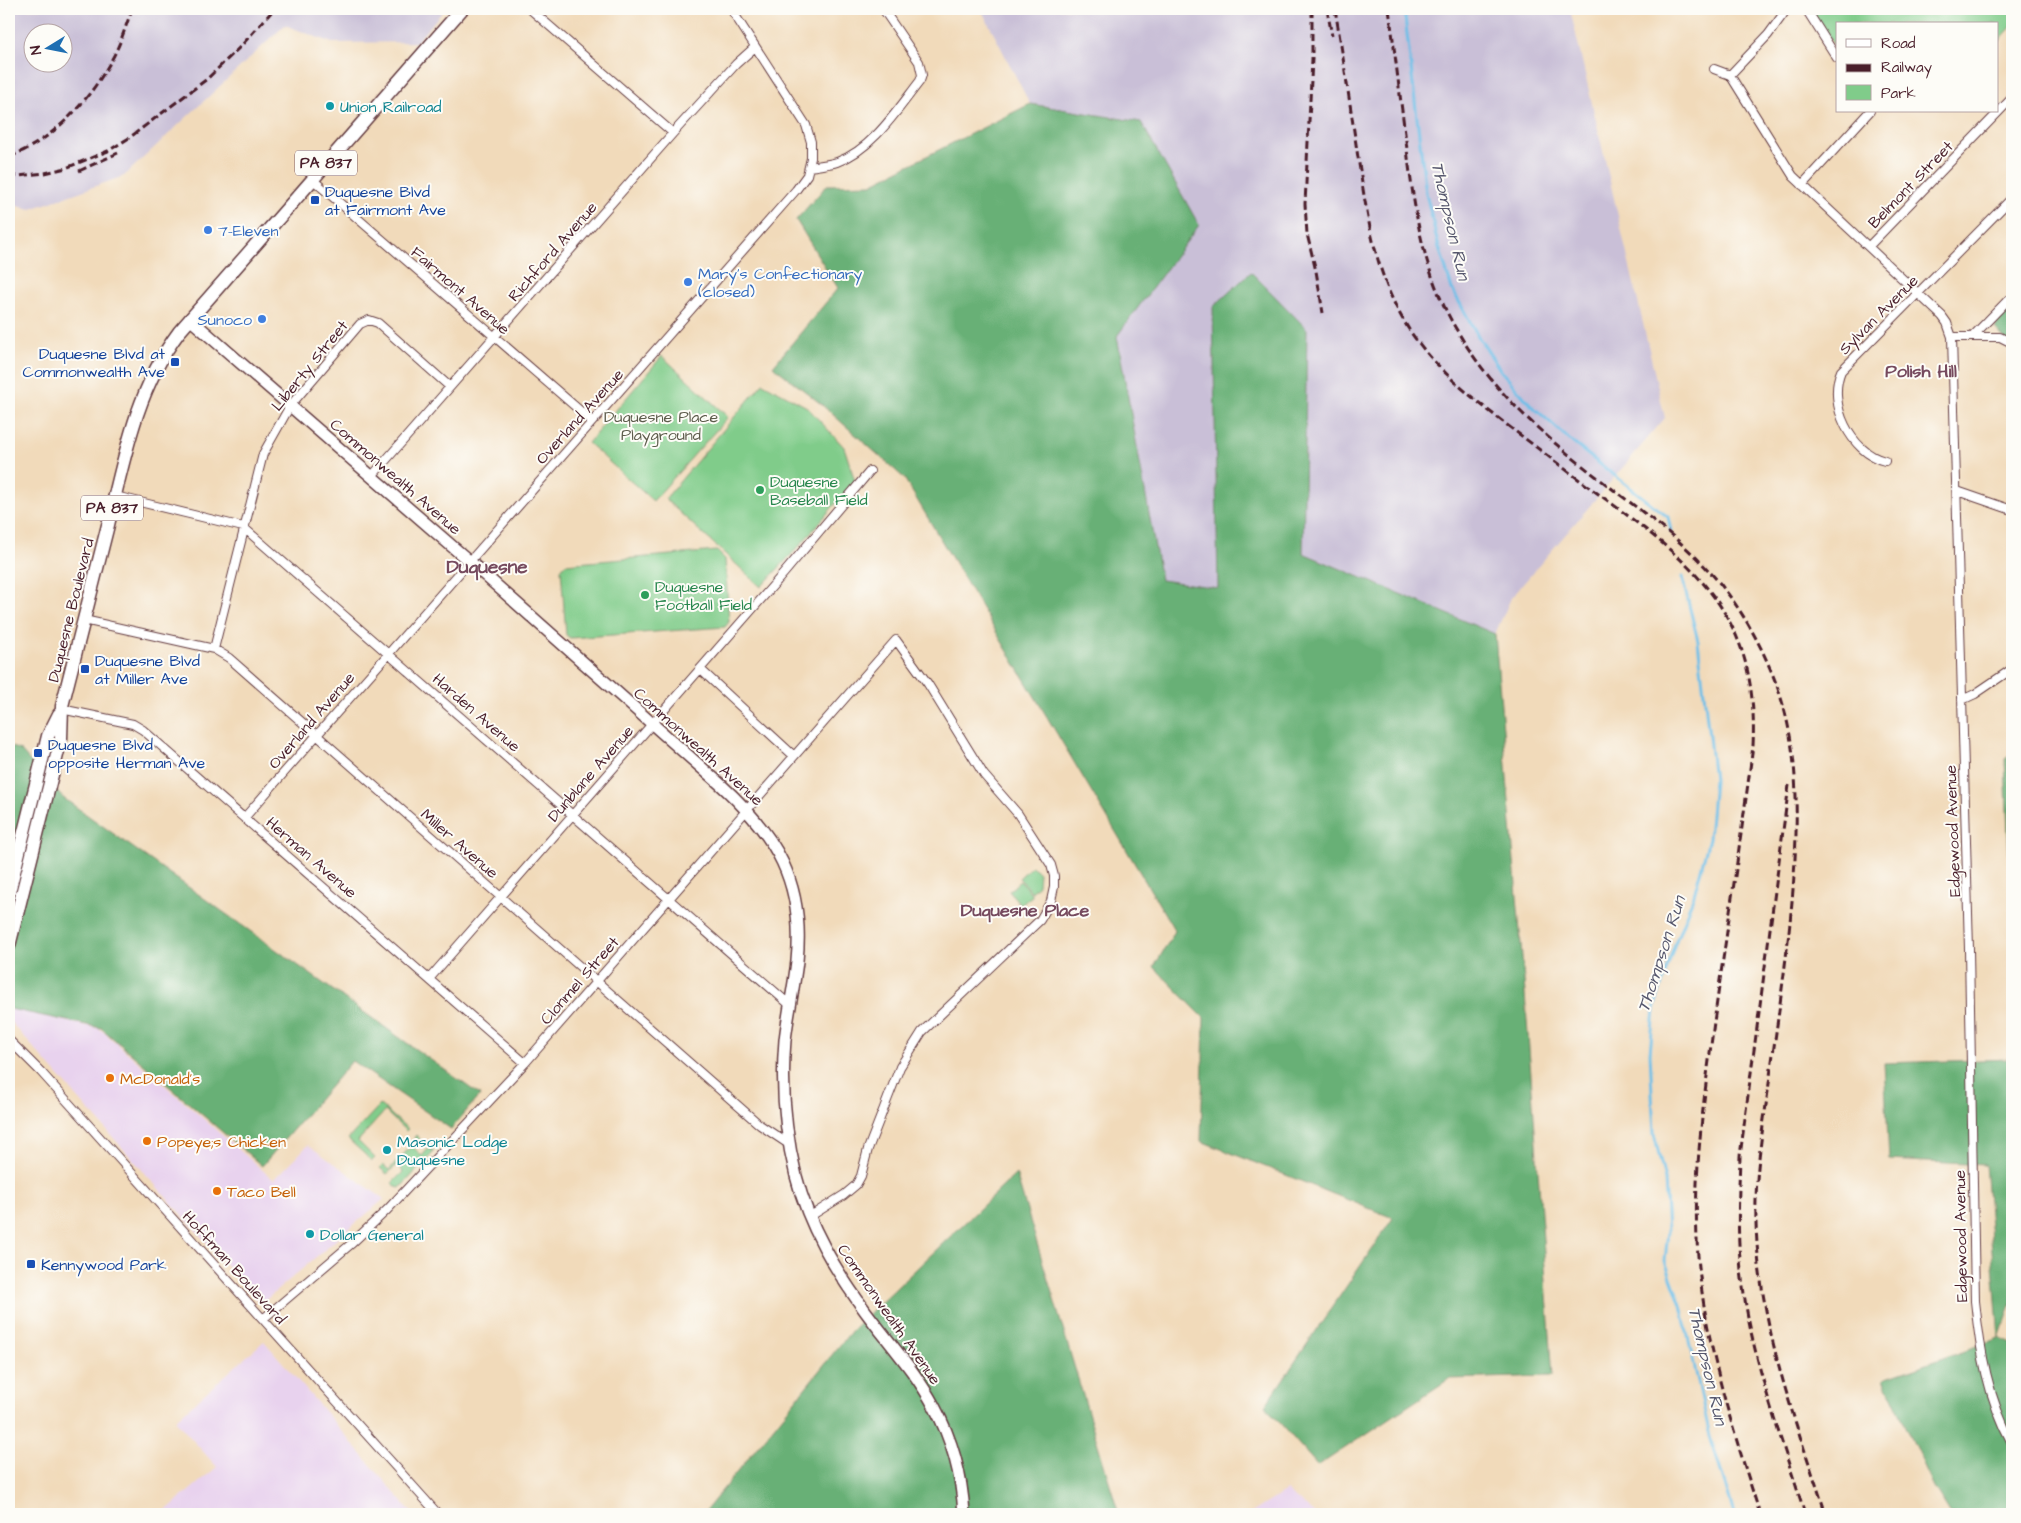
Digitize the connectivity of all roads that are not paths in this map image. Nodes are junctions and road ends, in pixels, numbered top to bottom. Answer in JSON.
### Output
{"nodes":[{"id":1,"x":462,"y":9,"type":"edge"},
{"id":2,"x":530,"y":9,"type":"edge"},
{"id":3,"x":731,"y":9,"type":"edge"},
{"id":4,"x":883,"y":9,"type":"edge"},
{"id":5,"x":1787,"y":9,"type":"edge"},
{"id":6,"x":1806,"y":9,"type":"edge"},
{"id":7,"x":756,"y":47,"type":"junction"},
{"id":8,"x":1836,"y":56,"type":"edge"},
{"id":9,"x":1714,"y":69,"type":"dead end"},
{"id":10,"x":1730,"y":75,"type":"junction"},
{"id":11,"x":2012,"y":98,"type":"edge"},
{"id":12,"x":1869,"y":112,"type":"edge"},
{"id":13,"x":673,"y":133,"type":"junction"},
{"id":14,"x":810,"y":167,"type":"junction"},
{"id":15,"x":312,"y":179,"type":"junction"},
{"id":16,"x":1802,"y":185,"type":"junction"},
{"id":17,"x":2012,"y":198,"type":"edge"},
{"id":18,"x":1869,"y":246,"type":"junction"},
{"id":19,"x":1919,"y":293,"type":"junction"},
{"id":20,"x":2008,"y":300,"type":"dead end"},
{"id":21,"x":190,"y":319,"type":"junction"},
{"id":22,"x":1973,"y":336,"type":"junction"},
{"id":23,"x":1952,"y":337,"type":"junction"},
{"id":24,"x":494,"y":338,"type":"junction"},
{"id":25,"x":2012,"y":343,"type":"edge"},
{"id":26,"x":450,"y":387,"type":"junction"},
{"id":27,"x":290,"y":406,"type":"junction"},
{"id":28,"x":592,"y":421,"type":"junction"},
{"id":29,"x":1885,"y":461,"type":"dead end"},
{"id":30,"x":870,"y":471,"type":"dead end"},
{"id":31,"x":372,"y":476,"type":"junction"},
{"id":32,"x":1957,"y":491,"type":"junction"},
{"id":33,"x":115,"y":496,"type":"junction"},
{"id":34,"x":2012,"y":510,"type":"edge"},
{"id":35,"x":243,"y":527,"type":"junction"},
{"id":36,"x":469,"y":561,"type":"junction"},
{"id":37,"x":84,"y":620,"type":"junction"},
{"id":38,"x":214,"y":649,"type":"junction"},
{"id":39,"x":388,"y":652,"type":"junction"},
{"id":40,"x":700,"y":669,"type":"junction"},
{"id":41,"x":2012,"y":669,"type":"edge"},
{"id":42,"x":1962,"y":700,"type":"junction"},
{"id":43,"x":61,"y":709,"type":"junction"},
{"id":44,"x":652,"y":723,"type":"junction"},
{"id":45,"x":316,"y":736,"type":"junction"},
{"id":46,"x":794,"y":756,"type":"junction"},
{"id":47,"x":746,"y":809,"type":"junction"},
{"id":48,"x":572,"y":815,"type":"junction"},
{"id":49,"x":245,"y":817,"type":"junction"},
{"id":50,"x":9,"y":892,"type":"edge"},
{"id":51,"x":500,"y":897,"type":"junction"},
{"id":52,"x":668,"y":899,"type":"junction"},
{"id":53,"x":9,"y":946,"type":"edge"},
{"id":54,"x":429,"y":979,"type":"junction"},
{"id":55,"x":597,"y":981,"type":"junction"},
{"id":56,"x":790,"y":1005,"type":"junction"},
{"id":57,"x":9,"y":1040,"type":"edge"},
{"id":58,"x":524,"y":1063,"type":"junction"},
{"id":59,"x":790,"y":1145,"type":"junction"},
{"id":60,"x":809,"y":1217,"type":"junction"},
{"id":61,"x":263,"y":1319,"type":"junction"},
{"id":62,"x":2012,"y":1443,"type":"edge"},
{"id":63,"x":438,"y":1514,"type":"edge"},
{"id":64,"x":964,"y":1514,"type":"edge"}],
"edges":[{"from":1,"to":15,"type":"main road","name":"Duquesne Boulevard","number":"PA 837"},
{"from":2,"to":13,"type":"street"},
{"from":3,"to":7,"type":"street","name":"Overland Avenue"},
{"from":4,"to":14,"type":"street"},
{"from":5,"to":10,"type":"street"},
{"from":6,"to":8,"type":"street"},
{"from":7,"to":13,"type":"street","name":"Richford Avenue"},
{"from":7,"to":14,"type":"street","name":"Overland Avenue"},
{"from":9,"to":10,"type":"street"},
{"from":10,"to":16,"type":"street","name":"Edgewood Avenue"},
{"from":11,"to":18,"type":"street","name":"Belmont Street"},
{"from":12,"to":16,"type":"street"},
{"from":13,"to":24,"type":"street","name":"Richford Avenue"},
{"from":14,"to":28,"type":"street","name":"Overland Avenue"},
{"from":15,"to":21,"type":"main road","name":"Duquesne Boulevard","number":"PA 837"},
{"from":15,"to":24,"type":"street","name":"Fairmont Avenue"},
{"from":16,"to":18,"type":"street","name":"Edgewood Avenue"},
{"from":17,"to":19,"type":"street","name":"Sylvan Avenue"},
{"from":18,"to":19,"type":"street","name":"Edgewood Avenue"},
{"from":19,"to":23,"type":"street","name":"Edgewood Avenue"},
{"from":19,"to":29,"type":"street","name":"Sylvan Avenue"},
{"from":20,"to":22,"type":"street"},
{"from":21,"to":27,"type":"street","name":"Commonwealth Avenue"},
{"from":21,"to":33,"type":"main road","name":"Duquesne Boulevard","number":"PA 837"},
{"from":22,"to":23,"type":"street"},
{"from":22,"to":25,"type":"street"},
{"from":23,"to":32,"type":"street","name":"Edgewood Avenue"},
{"from":24,"to":26,"type":"street","name":"Richford Avenue"},
{"from":24,"to":28,"type":"street","name":"Fairmont Avenue"},
{"from":26,"to":27,"type":"street","name":"Liberty Street"},
{"from":26,"to":31,"type":"street","name":"Richford Avenue"},
{"from":27,"to":31,"type":"street","name":"Commonwealth Avenue"},
{"from":27,"to":35,"type":"street","name":"Liberty Street"},
{"from":28,"to":36,"type":"street","name":"Overland Avenue"},
{"from":30,"to":40,"type":"street","name":"Dunblane Avenue"},
{"from":31,"to":36,"type":"street","name":"Commonwealth Avenue"},
{"from":32,"to":34,"type":"street"},
{"from":32,"to":42,"type":"street","name":"Edgewood Avenue"},
{"from":33,"to":35,"type":"street","name":"Harden Avenue"},
{"from":33,"to":37,"type":"main road","name":"Duquesne Boulevard","number":"PA 837"},
{"from":35,"to":38,"type":"street","name":"Liberty Street"},
{"from":35,"to":39,"type":"street","name":"Harden Avenue"},
{"from":36,"to":39,"type":"street","name":"Overland Avenue"},
{"from":36,"to":44,"type":"street","name":"Commonwealth Avenue"},
{"from":37,"to":38,"type":"street","name":"Miller Avenue"},
{"from":37,"to":43,"type":"main road","name":"Duquesne Boulevard","number":"PA 837"},
{"from":38,"to":45,"type":"street","name":"Miller Avenue"},
{"from":39,"to":45,"type":"street","name":"Overland Avenue"},
{"from":39,"to":48,"type":"street","name":"Harden Avenue"},
{"from":40,"to":44,"type":"street","name":"Dunblane Avenue"},
{"from":40,"to":46,"type":"street"},
{"from":41,"to":42,"type":"street"},
{"from":42,"to":62,"type":"street","name":"Edgewood Avenue"},
{"from":43,"to":49,"type":"street","name":"Herman Avenue"},
{"from":43,"to":50,"type":"main road","name":"Duquesne Boulevard","number":"PA 837"},
{"from":43,"to":53,"type":"main road","name":"Duquesne Boulevard","number":"PA 837"},
{"from":44,"to":47,"type":"street","name":"Commonwealth Avenue"},
{"from":44,"to":48,"type":"street","name":"Dunblane Avenue"},
{"from":45,"to":49,"type":"street","name":"Overland Avenue"},
{"from":45,"to":51,"type":"street","name":"Miller Avenue"},
{"from":46,"to":47,"type":"street","name":"Clonmel Street"},
{"from":46,"to":60,"type":"street","name":"Clonmel Street"},
{"from":47,"to":52,"type":"street","name":"Clonmel Street"},
{"from":47,"to":56,"type":"street","name":"Commonwealth Avenue"},
{"from":48,"to":51,"type":"street","name":"Dunblane Avenue"},
{"from":48,"to":52,"type":"street","name":"Harden Avenue"},
{"from":49,"to":54,"type":"street","name":"Herman Avenue"},
{"from":51,"to":54,"type":"street","name":"Dunblane Avenue"},
{"from":51,"to":55,"type":"street","name":"Miller Avenue"},
{"from":52,"to":55,"type":"street","name":"Clonmel Street"},
{"from":52,"to":56,"type":"street","name":"Harden Avenue"},
{"from":54,"to":58,"type":"street","name":"Herman Avenue"},
{"from":55,"to":58,"type":"street","name":"Clonmel Street"},
{"from":55,"to":59,"type":"street","name":"Miller Avenue"},
{"from":56,"to":59,"type":"street","name":"Commonwealth Avenue"},
{"from":57,"to":61,"type":"street","name":"Hoffman Boulevard"},
{"from":58,"to":61,"type":"street","name":"Clonmel Street"},
{"from":59,"to":60,"type":"street","name":"Commonwealth Avenue"},
{"from":60,"to":64,"type":"street","name":"Commonwealth Avenue"},
{"from":61,"to":63,"type":"street","name":"Hoffman Boulevard"}]}
